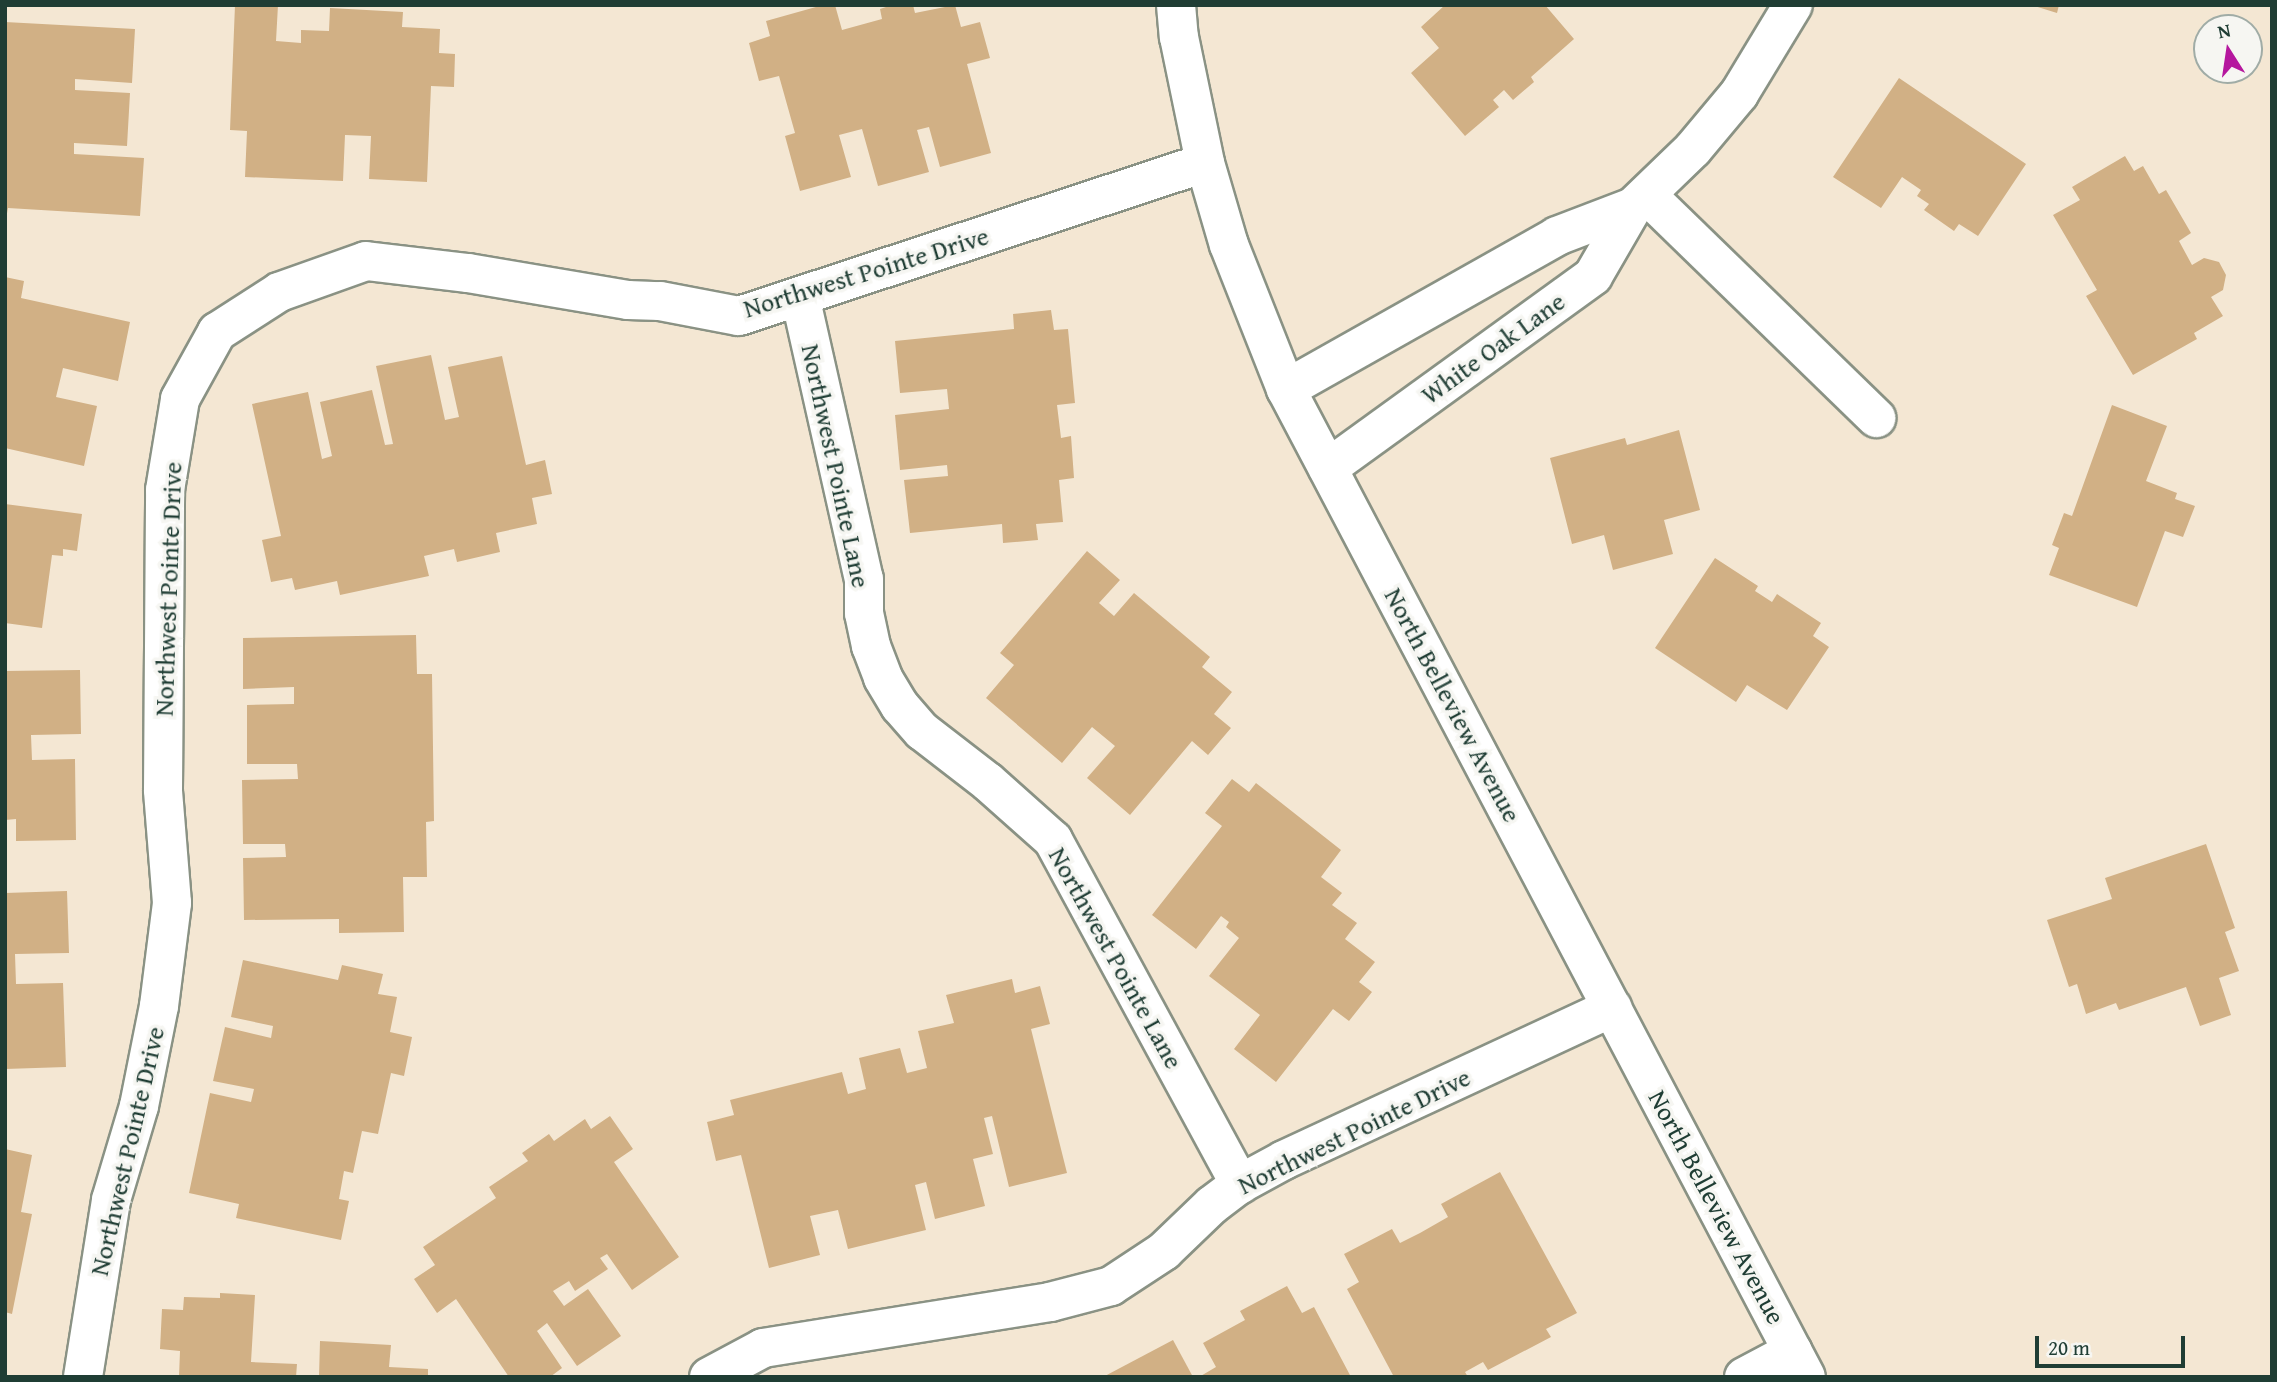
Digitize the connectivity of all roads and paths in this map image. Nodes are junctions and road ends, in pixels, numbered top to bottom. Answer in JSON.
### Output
{"nodes":[{"id":1,"x":1176,"y":5,"type":"edge"},
{"id":2,"x":1793,"y":5,"type":"edge"},
{"id":3,"x":1205,"y":163,"type":"junction"},
{"id":4,"x":1640,"y":201,"type":"junction"},
{"id":5,"x":800,"y":296,"type":"junction"},
{"id":6,"x":1286,"y":389,"type":"junction"},
{"id":7,"x":1876,"y":418,"type":"dead end"},
{"id":8,"x":1328,"y":468,"type":"junction"},
{"id":9,"x":1612,"y":1008,"type":"junction"},
{"id":10,"x":1240,"y":1184,"type":"junction"},
{"id":11,"x":1800,"y":1364,"type":"edge"},
{"id":12,"x":83,"y":1377,"type":"edge"},
{"id":13,"x":709,"y":1377,"type":"edge"},
{"id":14,"x":1744,"y":1377,"type":"edge"}],
"edges":[{"from":1,"to":3,"type":"street","name":"North Belleview Avenue"},
{"from":2,"to":4,"type":"street","name":"White Oak Lane"},
{"from":3,"to":5,"type":"street","name":"Northwest Pointe Drive"},
{"from":3,"to":6,"type":"street","name":"North Belleview Avenue"},
{"from":4,"to":6,"type":"street","name":"White Oak Lane"},
{"from":4,"to":7,"type":"street"},
{"from":4,"to":8,"type":"street","name":"White Oak Lane"},
{"from":5,"to":10,"type":"street","name":"Northwest Pointe Lane"},
{"from":5,"to":12,"type":"street","name":"Northwest Pointe Drive"},
{"from":6,"to":8,"type":"street","name":"North Belleview Avenue"},
{"from":8,"to":9,"type":"street","name":"North Belleview Avenue"},
{"from":9,"to":10,"type":"street","name":"Northwest Pointe Drive"},
{"from":9,"to":11,"type":"street","name":"North Belleview Avenue"},
{"from":10,"to":13,"type":"street","name":"Northwest Pointe Drive"},
{"from":11,"to":14,"type":"street"}]}
